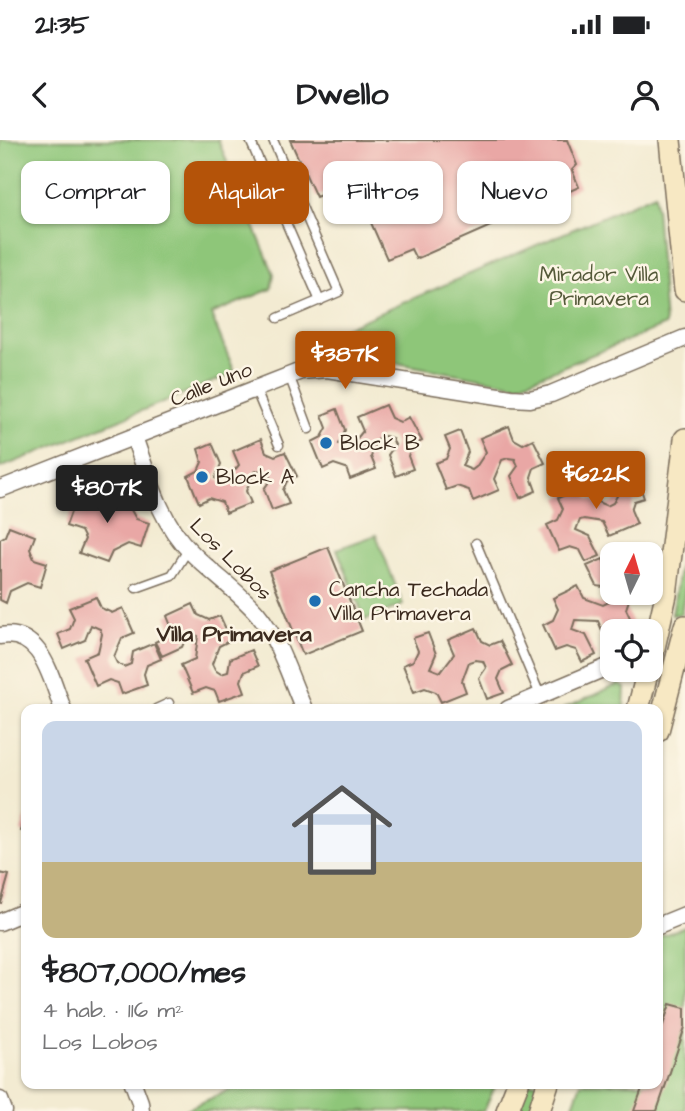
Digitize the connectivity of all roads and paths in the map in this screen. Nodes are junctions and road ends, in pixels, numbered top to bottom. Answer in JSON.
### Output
{"nodes":[{"id":1,"x":250,"y":140,"type":"edge"},
{"id":2,"x":273,"y":140,"type":"edge"},
{"id":3,"x":670,"y":140,"type":"edge"},
{"id":4,"x":685,"y":290,"type":"edge"},
{"id":5,"x":320,"y":300,"type":"junction"},
{"id":6,"x":278,"y":318,"type":"dead end"},
{"id":7,"x":685,"y":338,"type":"edge"},
{"id":8,"x":289,"y":375,"type":"junction"},
{"id":9,"x":255,"y":388,"type":"junction"},
{"id":10,"x":309,"y":429,"type":"dead end"},
{"id":11,"x":134,"y":437,"type":"junction"},
{"id":12,"x":685,"y":439,"type":"edge"},
{"id":13,"x":279,"y":446,"type":"dead end"},
{"id":14,"x":0,"y":489,"type":"edge"},
{"id":15,"x":476,"y":543,"type":"dead end"},
{"id":16,"x":188,"y":550,"type":"junction"},
{"id":17,"x":136,"y":588,"type":"dead end"},
{"id":18,"x":659,"y":619,"type":"edge"},
{"id":19,"x":684,"y":632,"type":"edge"},
{"id":20,"x":0,"y":636,"type":"edge"},
{"id":21,"x":663,"y":645,"type":"edge"},
{"id":22,"x":600,"y":670,"type":"edge"},
{"id":23,"x":645,"y":682,"type":"edge"},
{"id":24,"x":540,"y":695,"type":"junction"},
{"id":25,"x":61,"y":704,"type":"edge"},
{"id":26,"x":302,"y":704,"type":"edge"},
{"id":27,"x":519,"y":704,"type":"edge"},
{"id":28,"x":639,"y":704,"type":"edge"},
{"id":29,"x":663,"y":712,"type":"edge"},
{"id":30,"x":21,"y":913,"type":"edge"},
{"id":31,"x":685,"y":915,"type":"edge"},
{"id":32,"x":0,"y":922,"type":"edge"},
{"id":33,"x":663,"y":924,"type":"edge"},
{"id":34,"x":135,"y":1089,"type":"edge"},
{"id":35,"x":516,"y":1089,"type":"edge"},
{"id":36,"x":546,"y":1089,"type":"edge"},
{"id":37,"x":0,"y":1100,"type":"edge"},
{"id":38,"x":4,"y":1111,"type":"edge"},
{"id":39,"x":141,"y":1111,"type":"edge"},
{"id":40,"x":507,"y":1111,"type":"edge"},
{"id":41,"x":539,"y":1111,"type":"edge"}],
"edges":[{"from":1,"to":5,"type":"lane"},
{"from":2,"to":5,"type":"lane"},
{"from":3,"to":4,"type":"main road"},
{"from":5,"to":6,"type":"lane"},
{"from":7,"to":8,"type":"street","name":"Calle Uno"},
{"from":8,"to":9,"type":"street","name":"Calle Uno"},
{"from":8,"to":10,"type":"lane"},
{"from":9,"to":11,"type":"street","name":"Calle Uno"},
{"from":9,"to":13,"type":"lane"},
{"from":11,"to":14,"type":"street","name":"Calle Uno"},
{"from":11,"to":16,"type":"street","name":"Los Lobos"},
{"from":12,"to":18,"type":"main road"},
{"from":15,"to":24,"type":"lane"},
{"from":16,"to":17,"type":"lane"},
{"from":16,"to":26,"type":"street","name":"Los Lobos"},
{"from":19,"to":21,"type":"street"},
{"from":19,"to":29,"type":"main road"},
{"from":20,"to":25,"type":"street"},
{"from":22,"to":24,"type":"street"},
{"from":23,"to":28,"type":"main road"},
{"from":24,"to":27,"type":"street"},
{"from":30,"to":32,"type":"street"},
{"from":31,"to":33,"type":"street"},
{"from":34,"to":39,"type":"street"},
{"from":35,"to":40,"type":"main road"},
{"from":36,"to":41,"type":"main road"},
{"from":37,"to":38,"type":"street"}]}
